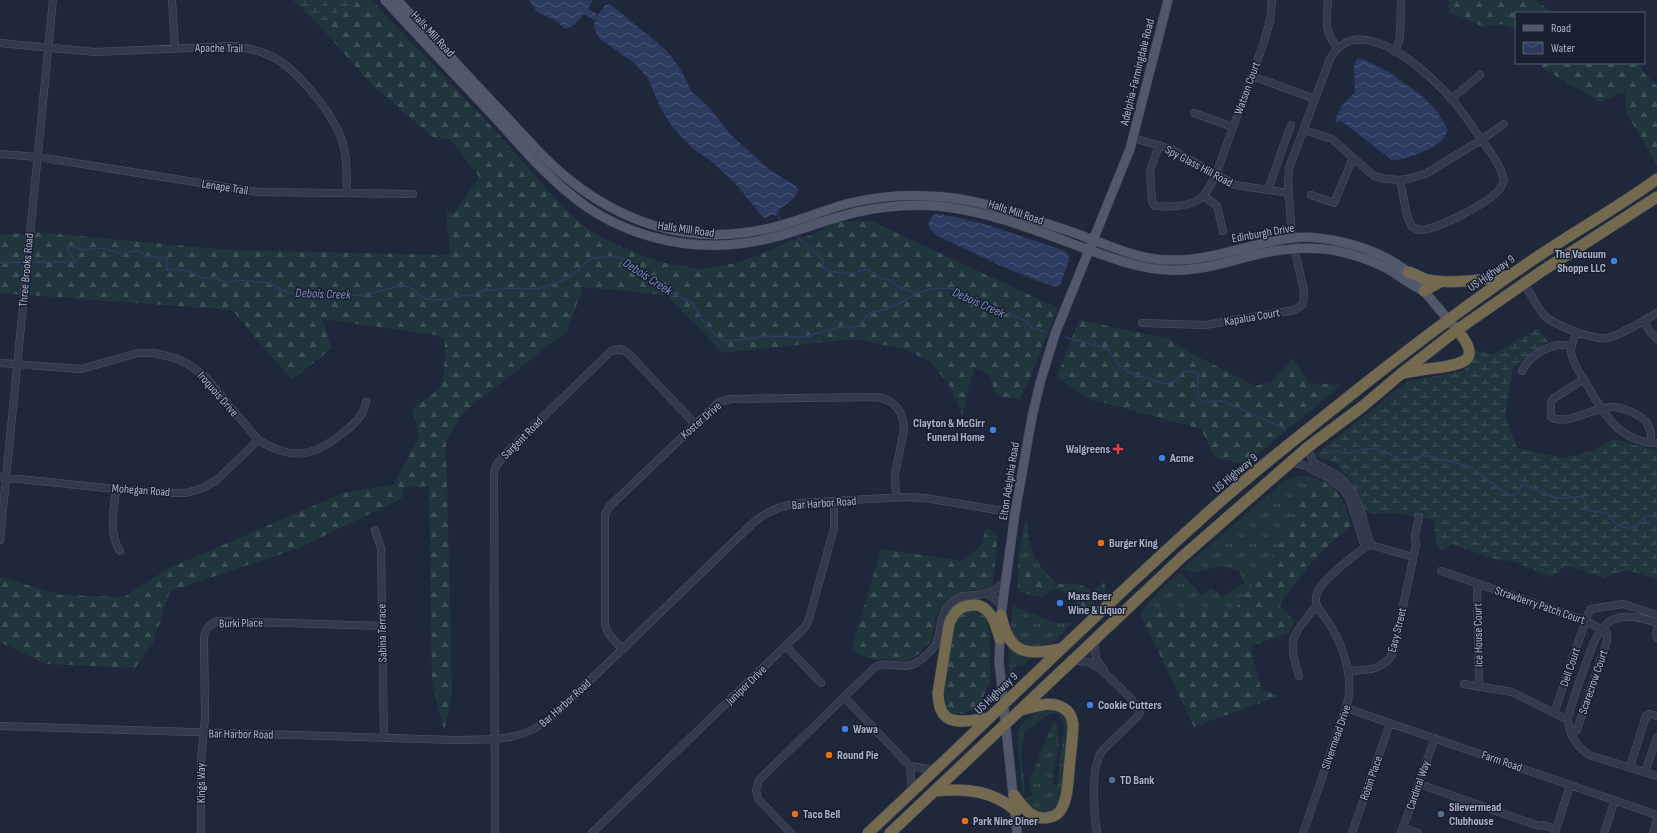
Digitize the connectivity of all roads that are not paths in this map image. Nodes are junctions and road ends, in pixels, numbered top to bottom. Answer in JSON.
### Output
{"nodes":[{"id":1,"x":52,"y":0,"type":"edge"},
{"id":2,"x":172,"y":0,"type":"edge"},
{"id":3,"x":385,"y":0,"type":"edge"},
{"id":4,"x":397,"y":0,"type":"edge"},
{"id":5,"x":1168,"y":0,"type":"edge"},
{"id":6,"x":1272,"y":0,"type":"edge"},
{"id":7,"x":1328,"y":0,"type":"edge"},
{"id":8,"x":1401,"y":0,"type":"edge"},
{"id":9,"x":0,"y":43,"type":"edge"},
{"id":10,"x":47,"y":47,"type":"junction"},
{"id":11,"x":175,"y":48,"type":"junction"},
{"id":12,"x":1338,"y":48,"type":"junction"},
{"id":13,"x":1395,"y":52,"type":"junction"},
{"id":14,"x":1480,"y":75,"type":"dead end"},
{"id":15,"x":1252,"y":76,"type":"junction"},
{"id":16,"x":1315,"y":99,"type":"junction"},
{"id":17,"x":1451,"y":99,"type":"junction"},
{"id":18,"x":1194,"y":113,"type":"dead end"},
{"id":19,"x":1504,"y":124,"type":"dead end"},
{"id":20,"x":1291,"y":125,"type":"dead end"},
{"id":21,"x":1233,"y":127,"type":"junction"},
{"id":22,"x":1304,"y":130,"type":"junction"},
{"id":23,"x":1133,"y":138,"type":"junction"},
{"id":24,"x":1481,"y":140,"type":"junction"},
{"id":25,"x":1159,"y":145,"type":"junction"},
{"id":26,"x":1130,"y":150,"type":"joint"},
{"id":27,"x":0,"y":154,"type":"edge"},
{"id":28,"x":38,"y":157,"type":"junction"},
{"id":29,"x":1353,"y":158,"type":"junction"},
{"id":30,"x":1216,"y":174,"type":"junction"},
{"id":31,"x":1657,"y":179,"type":"edge"},
{"id":32,"x":1400,"y":180,"type":"junction"},
{"id":33,"x":1268,"y":190,"type":"junction"},
{"id":34,"x":347,"y":193,"type":"junction"},
{"id":35,"x":1289,"y":193,"type":"junction"},
{"id":36,"x":413,"y":194,"type":"dead end"},
{"id":37,"x":1311,"y":195,"type":"dead end"},
{"id":38,"x":1204,"y":196,"type":"junction"},
{"id":39,"x":1657,"y":197,"type":"edge"},
{"id":40,"x":1223,"y":230,"type":"dead end"},
{"id":41,"x":1292,"y":238,"type":"junction"},
{"id":42,"x":1094,"y":240,"type":"junction"},
{"id":43,"x":1293,"y":248,"type":"junction"},
{"id":44,"x":1090,"y":250,"type":"junction"},
{"id":45,"x":1408,"y":272,"type":"junction"},
{"id":46,"x":1511,"y":275,"type":"junction"},
{"id":47,"x":1440,"y":282,"type":"junction"},
{"id":48,"x":1524,"y":283,"type":"junction"},
{"id":49,"x":1424,"y":291,"type":"junction"},
{"id":50,"x":1657,"y":313,"type":"edge"},
{"id":51,"x":1448,"y":320,"type":"junction"},
{"id":52,"x":1644,"y":321,"type":"junction"},
{"id":53,"x":1142,"y":323,"type":"dead end"},
{"id":54,"x":1457,"y":330,"type":"junction"},
{"id":55,"x":1577,"y":332,"type":"junction"},
{"id":56,"x":1657,"y":339,"type":"edge"},
{"id":57,"x":1572,"y":346,"type":"junction"},
{"id":58,"x":0,"y":363,"type":"edge"},
{"id":59,"x":16,"y":364,"type":"junction"},
{"id":60,"x":1522,"y":371,"type":"dead end"},
{"id":61,"x":1402,"y":373,"type":"junction"},
{"id":62,"x":1584,"y":379,"type":"junction"},
{"id":63,"x":366,"y":402,"type":"dead end"},
{"id":64,"x":1601,"y":409,"type":"junction"},
{"id":65,"x":695,"y":424,"type":"junction"},
{"id":66,"x":258,"y":440,"type":"junction"},
{"id":67,"x":1654,"y":442,"type":"edge"},
{"id":68,"x":1308,"y":448,"type":"junction"},
{"id":69,"x":1291,"y":462,"type":"junction"},
{"id":70,"x":3,"y":477,"type":"edge"},
{"id":71,"x":116,"y":489,"type":"junction"},
{"id":72,"x":896,"y":497,"type":"junction"},
{"id":73,"x":834,"y":502,"type":"junction"},
{"id":74,"x":1356,"y":508,"type":"junction"},
{"id":75,"x":1015,"y":513,"type":"junction"},
{"id":76,"x":1419,"y":517,"type":"dead end"},
{"id":77,"x":375,"y":530,"type":"dead end"},
{"id":78,"x":0,"y":540,"type":"edge"},
{"id":79,"x":1368,"y":546,"type":"junction"},
{"id":80,"x":120,"y":551,"type":"dead end"},
{"id":81,"x":1413,"y":557,"type":"junction"},
{"id":82,"x":1441,"y":571,"type":"dead end"},
{"id":83,"x":1005,"y":582,"type":"junction"},
{"id":84,"x":1477,"y":584,"type":"junction"},
{"id":85,"x":986,"y":594,"type":"junction"},
{"id":86,"x":1317,"y":605,"type":"junction"},
{"id":87,"x":1002,"y":611,"type":"junction"},
{"id":88,"x":1657,"y":614,"type":"edge"},
{"id":89,"x":1586,"y":621,"type":"junction"},
{"id":90,"x":1657,"y":623,"type":"edge"},
{"id":91,"x":382,"y":626,"type":"junction"},
{"id":92,"x":1601,"y":629,"type":"junction"},
{"id":93,"x":1657,"y":630,"type":"edge"},
{"id":94,"x":1657,"y":638,"type":"edge"},
{"id":95,"x":1000,"y":639,"type":"junction"},
{"id":96,"x":1094,"y":640,"type":"junction"},
{"id":97,"x":786,"y":646,"type":"junction"},
{"id":98,"x":1062,"y":648,"type":"junction"},
{"id":99,"x":622,"y":649,"type":"junction"},
{"id":100,"x":1072,"y":661,"type":"junction"},
{"id":101,"x":1348,"y":671,"type":"junction"},
{"id":102,"x":1106,"y":674,"type":"junction"},
{"id":103,"x":1299,"y":676,"type":"dead end"},
{"id":104,"x":821,"y":683,"type":"dead end"},
{"id":105,"x":1464,"y":684,"type":"dead end"},
{"id":106,"x":1478,"y":686,"type":"junction"},
{"id":107,"x":844,"y":697,"type":"junction"},
{"id":108,"x":1004,"y":703,"type":"junction"},
{"id":109,"x":1346,"y":708,"type":"junction"},
{"id":110,"x":1018,"y":711,"type":"junction"},
{"id":111,"x":1554,"y":713,"type":"junction"},
{"id":112,"x":1657,"y":716,"type":"edge"},
{"id":113,"x":989,"y":718,"type":"junction"},
{"id":114,"x":1567,"y":718,"type":"junction"},
{"id":115,"x":1390,"y":723,"type":"junction"},
{"id":116,"x":1006,"y":724,"type":"junction"},
{"id":117,"x":0,"y":726,"type":"edge"},
{"id":118,"x":204,"y":733,"type":"junction"},
{"id":119,"x":1571,"y":734,"type":"junction"},
{"id":120,"x":1657,"y":737,"type":"edge"},
{"id":121,"x":384,"y":738,"type":"junction"},
{"id":122,"x":1435,"y":738,"type":"junction"},
{"id":123,"x":495,"y":739,"type":"junction"},
{"id":124,"x":910,"y":766,"type":"junction"},
{"id":125,"x":1630,"y":767,"type":"junction"},
{"id":126,"x":934,"y":770,"type":"junction"},
{"id":127,"x":1645,"y":772,"type":"junction"},
{"id":128,"x":1657,"y":776,"type":"edge"},
{"id":129,"x":1419,"y":784,"type":"junction"},
{"id":130,"x":1570,"y":785,"type":"junction"},
{"id":131,"x":912,"y":791,"type":"junction"},
{"id":132,"x":935,"y":791,"type":"junction"},
{"id":133,"x":1014,"y":795,"type":"junction"},
{"id":134,"x":1616,"y":800,"type":"junction"},
{"id":135,"x":1016,"y":811,"type":"junction"},
{"id":136,"x":1657,"y":815,"type":"edge"},
{"id":137,"x":1657,"y":820,"type":"edge"},
{"id":138,"x":1402,"y":830,"type":"edge"},
{"id":139,"x":1555,"y":831,"type":"edge"},
{"id":140,"x":201,"y":833,"type":"edge"},
{"id":141,"x":495,"y":833,"type":"edge"},
{"id":142,"x":592,"y":833,"type":"edge"},
{"id":143,"x":791,"y":833,"type":"edge"},
{"id":144,"x":868,"y":833,"type":"edge"},
{"id":145,"x":890,"y":833,"type":"edge"},
{"id":146,"x":1017,"y":833,"type":"edge"},
{"id":147,"x":1097,"y":833,"type":"edge"},
{"id":148,"x":1303,"y":833,"type":"edge"},
{"id":149,"x":1352,"y":833,"type":"edge"},
{"id":150,"x":1418,"y":833,"type":"edge"},
{"id":151,"x":1604,"y":833,"type":"edge"},
{"id":152,"x":1653,"y":833,"type":"edge"}],
"edges":[{"from":1,"to":10,"type":"street","name":"Three Brooks Road"},
{"from":2,"to":11,"type":"street"},
{"from":3,"to":44,"type":"main road","name":"Halls Mill Road"},
{"from":4,"to":42,"type":"main road","name":"Halls Mill Road"},
{"from":5,"to":23,"type":"main road","name":"Adelphia-Farmingdale Road"},
{"from":6,"to":15,"type":"street","name":"Watson Court"},
{"from":7,"to":12,"type":"street"},
{"from":8,"to":13,"type":"street"},
{"from":9,"to":10,"type":"street","name":"Apache Trail"},
{"from":10,"to":11,"type":"street","name":"Apache Trail"},
{"from":10,"to":28,"type":"street","name":"Three Brooks Road"},
{"from":11,"to":34,"type":"street","name":"Apache Trail"},
{"from":12,"to":13,"type":"street"},
{"from":12,"to":16,"type":"street","name":"Kapalua Court"},
{"from":13,"to":17,"type":"street"},
{"from":14,"to":17,"type":"street"},
{"from":15,"to":16,"type":"street"},
{"from":15,"to":21,"type":"street","name":"Watson Court"},
{"from":16,"to":22,"type":"street","name":"Kapalua Court"},
{"from":17,"to":24,"type":"street"},
{"from":18,"to":21,"type":"street"},
{"from":19,"to":24,"type":"street"},
{"from":20,"to":33,"type":"street"},
{"from":21,"to":30,"type":"street","name":"Watson Court"},
{"from":22,"to":29,"type":"street"},
{"from":22,"to":35,"type":"street","name":"Kapalua Court"},
{"from":23,"to":25,"type":"street","name":"Spy Glass Hill Road"},
{"from":23,"to":26,"type":"main road","name":"Adelphia-Farmingdale Road"},
{"from":24,"to":32,"type":"street"},
{"from":24,"to":32,"type":"street"},
{"from":25,"to":30,"type":"street","name":"Spy Glass Hill Road"},
{"from":25,"to":38,"type":"street"},
{"from":26,"to":42,"type":"main road","name":"Elton Adelphia Road"},
{"from":27,"to":28,"type":"street","name":"Lenape Trail"},
{"from":28,"to":34,"type":"street","name":"Lenape Trail"},
{"from":28,"to":59,"type":"street","name":"Three Brooks Road"},
{"from":29,"to":32,"type":"street"},
{"from":29,"to":37,"type":"street"},
{"from":30,"to":33,"type":"street","name":"Spy Glass Hill Road"},
{"from":30,"to":38,"type":"street","name":"Watson Court"},
{"from":31,"to":46,"type":"highway","name":"US Highway 9"},
{"from":33,"to":35,"type":"street","name":"Spy Glass Hill Road"},
{"from":34,"to":36,"type":"street","name":"Lenape Trail"},
{"from":35,"to":41,"type":"street","name":"Kapalua Court"},
{"from":38,"to":40,"type":"street"},
{"from":39,"to":48,"type":"highway"},
{"from":41,"to":42,"type":"main road","name":"Edinburgh Drive"},
{"from":41,"to":43,"type":"street","name":"Kapalua Court"},
{"from":41,"to":45,"type":"main road","name":"Edinburgh Drive"},
{"from":42,"to":44,"type":"main road","name":"Elton Adelphia Road"},
{"from":43,"to":44,"type":"main road","name":"Edinburgh Drive"},
{"from":43,"to":49,"type":"main road","name":"Edinburgh Drive"},
{"from":43,"to":53,"type":"street","name":"Kapalua Court"},
{"from":44,"to":75,"type":"main road","name":"Elton Adelphia Road"},
{"from":45,"to":47,"type":"highway"},
{"from":45,"to":49,"type":"main road","name":"Edinburgh Drive"},
{"from":46,"to":47,"type":"highway"},
{"from":46,"to":51,"type":"highway","name":"US Highway 9"},
{"from":47,"to":49,"type":"highway"},
{"from":48,"to":54,"type":"highway"},
{"from":48,"to":55,"type":"street"},
{"from":49,"to":51,"type":"main road","name":"Edinburgh Drive"},
{"from":50,"to":52,"type":"street"},
{"from":51,"to":54,"type":"main road","name":"Edinburgh Drive"},
{"from":51,"to":98,"type":"highway","name":"US Highway 9"},
{"from":52,"to":55,"type":"street"},
{"from":52,"to":56,"type":"street"},
{"from":54,"to":61,"type":"highway"},
{"from":54,"to":61,"type":"highway"},
{"from":55,"to":57,"type":"street"},
{"from":57,"to":60,"type":"street"},
{"from":57,"to":62,"type":"street"},
{"from":58,"to":59,"type":"street","name":"Iroquois Drive"},
{"from":59,"to":66,"type":"street","name":"Iroquois Drive"},
{"from":59,"to":70,"type":"street","name":"Three Brooks Road"},
{"from":61,"to":68,"type":"highway"},
{"from":62,"to":64,"type":"street"},
{"from":62,"to":64,"type":"street"},
{"from":63,"to":66,"type":"street","name":"Iroquois Drive"},
{"from":64,"to":67,"type":"street"},
{"from":64,"to":67,"type":"street"},
{"from":65,"to":72,"type":"street","name":"Koster Drive"},
{"from":65,"to":99,"type":"street","name":"Koster Drive"},
{"from":65,"to":123,"type":"street","name":"Sargent Road"},
{"from":66,"to":71,"type":"street","name":"Mohegan Road"},
{"from":68,"to":69,"type":"highway"},
{"from":68,"to":74,"type":"street"},
{"from":69,"to":74,"type":"street"},
{"from":69,"to":96,"type":"highway"},
{"from":70,"to":71,"type":"street","name":"Mohegan Road"},
{"from":70,"to":78,"type":"street","name":"Three Brooks Road"},
{"from":71,"to":80,"type":"street"},
{"from":72,"to":73,"type":"street","name":"Bar Harbor Road"},
{"from":72,"to":75,"type":"street","name":"Bar Harbor Road"},
{"from":73,"to":97,"type":"street","name":"Juniper Drive"},
{"from":73,"to":99,"type":"street","name":"Bar Harbor Road"},
{"from":74,"to":79,"type":"street"},
{"from":75,"to":83,"type":"main road","name":"Elton Adelphia Road"},
{"from":76,"to":81,"type":"street","name":"Easy Street"},
{"from":77,"to":91,"type":"street","name":"Sabina Terrace"},
{"from":79,"to":81,"type":"street"},
{"from":79,"to":86,"type":"street"},
{"from":81,"to":101,"type":"street","name":"Easy Street"},
{"from":82,"to":84,"type":"street","name":"Strawberry Patch Court"},
{"from":83,"to":85,"type":"street"},
{"from":83,"to":87,"type":"main road","name":"Elton Adelphia Road"},
{"from":84,"to":89,"type":"street","name":"Strawberry Patch Court"},
{"from":84,"to":106,"type":"street","name":"Ice House Court"},
{"from":85,"to":87,"type":"street"},
{"from":85,"to":107,"type":"street"},
{"from":86,"to":101,"type":"street","name":"Silvermead Drive"},
{"from":86,"to":103,"type":"street"},
{"from":87,"to":95,"type":"main road","name":"Elton Adelphia Road"},
{"from":87,"to":98,"type":"highway"},
{"from":88,"to":89,"type":"street"},
{"from":89,"to":92,"type":"street","name":"Strawberry Patch Court"},
{"from":89,"to":111,"type":"street","name":"Dell Court"},
{"from":90,"to":92,"type":"street"},
{"from":91,"to":118,"type":"street","name":"Burki Place"},
{"from":91,"to":121,"type":"street","name":"Sabina Terrace"},
{"from":92,"to":114,"type":"street"},
{"from":92,"to":119,"type":"street","name":"Scarecrow Court"},
{"from":93,"to":94,"type":"street"},
{"from":95,"to":108,"type":"main road","name":"Elton Adelphia Road"},
{"from":95,"to":113,"type":"highway"},
{"from":96,"to":100,"type":"highway"},
{"from":96,"to":102,"type":"street"},
{"from":97,"to":104,"type":"street"},
{"from":97,"to":142,"type":"street","name":"Juniper Drive"},
{"from":98,"to":108,"type":"highway","name":"US Highway 9"},
{"from":99,"to":123,"type":"street","name":"Bar Harbor Road"},
{"from":100,"to":102,"type":"street"},
{"from":100,"to":110,"type":"highway"},
{"from":101,"to":109,"type":"street","name":"Silvermead Drive"},
{"from":102,"to":147,"type":"street"},
{"from":105,"to":106,"type":"street"},
{"from":106,"to":111,"type":"street"},
{"from":107,"to":124,"type":"street"},
{"from":107,"to":143,"type":"street"},
{"from":108,"to":113,"type":"highway","name":"US Highway 9"},
{"from":108,"to":116,"type":"main road","name":"Elton Adelphia Road"},
{"from":109,"to":115,"type":"street","name":"Farm Road"},
{"from":109,"to":148,"type":"street","name":"Silvermead Drive"},
{"from":110,"to":116,"type":"highway"},
{"from":110,"to":133,"type":"highway"},
{"from":111,"to":114,"type":"street"},
{"from":112,"to":125,"type":"street"},
{"from":113,"to":126,"type":"highway","name":"US Highway 9"},
{"from":114,"to":119,"type":"street"},
{"from":115,"to":122,"type":"street","name":"Farm Road"},
{"from":115,"to":149,"type":"street","name":"Robin Place"},
{"from":116,"to":132,"type":"highway"},
{"from":116,"to":133,"type":"main road","name":"Elton Adelphia Road"},
{"from":117,"to":118,"type":"street","name":"Bar Harbor Road"},
{"from":118,"to":121,"type":"street","name":"Bar Harbor Road"},
{"from":118,"to":140,"type":"street","name":"Kings Way"},
{"from":119,"to":125,"type":"street"},
{"from":120,"to":127,"type":"street"},
{"from":121,"to":123,"type":"street","name":"Bar Harbor Road"},
{"from":122,"to":129,"type":"street","name":"Cardinal Way"},
{"from":122,"to":130,"type":"street","name":"Farm Road"},
{"from":123,"to":141,"type":"street"},
{"from":124,"to":126,"type":"street"},
{"from":124,"to":131,"type":"street"},
{"from":125,"to":127,"type":"street"},
{"from":126,"to":131,"type":"highway","name":"US Highway 9"},
{"from":127,"to":128,"type":"street"},
{"from":129,"to":138,"type":"street","name":"Cardinal Way"},
{"from":129,"to":139,"type":"street"},
{"from":130,"to":134,"type":"street","name":"Farm Road"},
{"from":130,"to":139,"type":"street"},
{"from":131,"to":144,"type":"highway","name":"US Highway 9"},
{"from":132,"to":135,"type":"highway"},
{"from":132,"to":145,"type":"highway"},
{"from":133,"to":135,"type":"main road","name":"Elton Adelphia Road"},
{"from":134,"to":136,"type":"street","name":"Farm Road"},
{"from":134,"to":151,"type":"street"},
{"from":135,"to":146,"type":"main road","name":"Elton Adelphia Road"},
{"from":137,"to":152,"type":"street"},
{"from":138,"to":150,"type":"street"}]}
